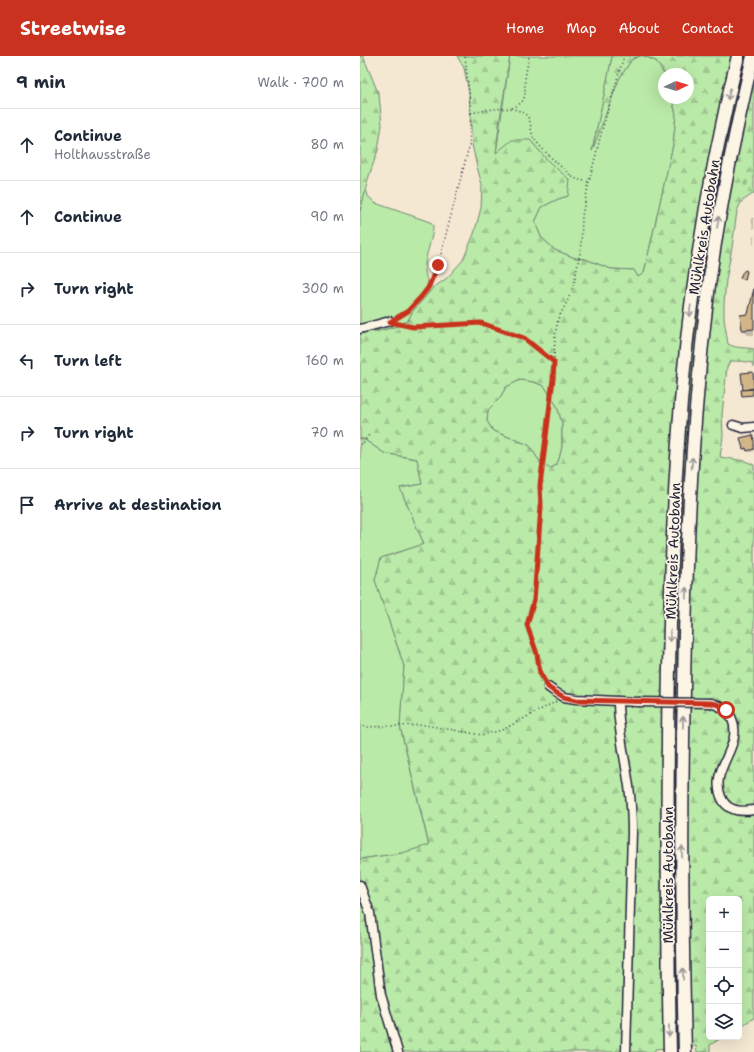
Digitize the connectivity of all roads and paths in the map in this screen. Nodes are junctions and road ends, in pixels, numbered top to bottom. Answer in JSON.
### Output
{"nodes":[{"id":1,"x":465,"y":56,"type":"edge"},
{"id":2,"x":529,"y":56,"type":"edge"},
{"id":3,"x":624,"y":56,"type":"edge"},
{"id":4,"x":738,"y":56,"type":"edge"},
{"id":5,"x":753,"y":56,"type":"edge"},
{"id":6,"x":512,"y":108,"type":"junction"},
{"id":7,"x":472,"y":113,"type":"junction"},
{"id":8,"x":589,"y":182,"type":"junction"},
{"id":9,"x":390,"y":322,"type":"junction"},
{"id":10,"x":360,"y":329,"type":"edge"},
{"id":11,"x":554,"y":362,"type":"junction"},
{"id":12,"x":733,"y":425,"type":"dead end"},
{"id":13,"x":754,"y":427,"type":"edge"},
{"id":14,"x":369,"y":435,"type":"dead end"},
{"id":15,"x":360,"y":445,"type":"edge"},
{"id":16,"x":548,"y":687,"type":"joint"},
{"id":17,"x":564,"y":697,"type":"junction"},
{"id":18,"x":618,"y":701,"type":"junction"},
{"id":19,"x":360,"y":725,"type":"edge"},
{"id":20,"x":754,"y":810,"type":"edge"},
{"id":21,"x":360,"y":884,"type":"edge"},
{"id":22,"x":684,"y":1013,"type":"junction"},
{"id":23,"x":398,"y":1052,"type":"edge"},
{"id":24,"x":626,"y":1052,"type":"edge"},
{"id":25,"x":670,"y":1052,"type":"edge"},
{"id":26,"x":685,"y":1052,"type":"edge"},
{"id":27,"x":691,"y":1052,"type":"edge"}],
"edges":[{"from":1,"to":7,"type":"path"},
{"from":2,"to":6,"type":"path"},
{"from":3,"to":8,"type":"path"},
{"from":4,"to":25,"type":"highway","name":"Mühlkreis Autobahn","one_way":true},
{"from":22,"to":5,"type":"highway","name":"Mühlkreis Autobahn","one_way":true},
{"from":6,"to":7,"type":"path"},
{"from":6,"to":8,"type":"path"},
{"from":7,"to":9,"type":"path"},
{"from":8,"to":11,"type":"path"},
{"from":9,"to":10,"type":"street"},
{"from":9,"to":11,"type":"path"},
{"from":11,"to":16,"type":"path"},
{"from":12,"to":13,"type":"street"},
{"from":14,"to":15,"type":"path"},
{"from":16,"to":17,"type":"street"},
{"from":17,"to":18,"type":"street"},
{"from":17,"to":19,"type":"path"},
{"from":18,"to":20,"type":"street","bridge":true},
{"from":18,"to":24,"type":"street"},
{"from":21,"to":23,"type":"street"},
{"from":22,"to":26,"type":"highway","name":"Mühlkreis Autobahn"},
{"from":22,"to":27,"type":"highway"}]}
